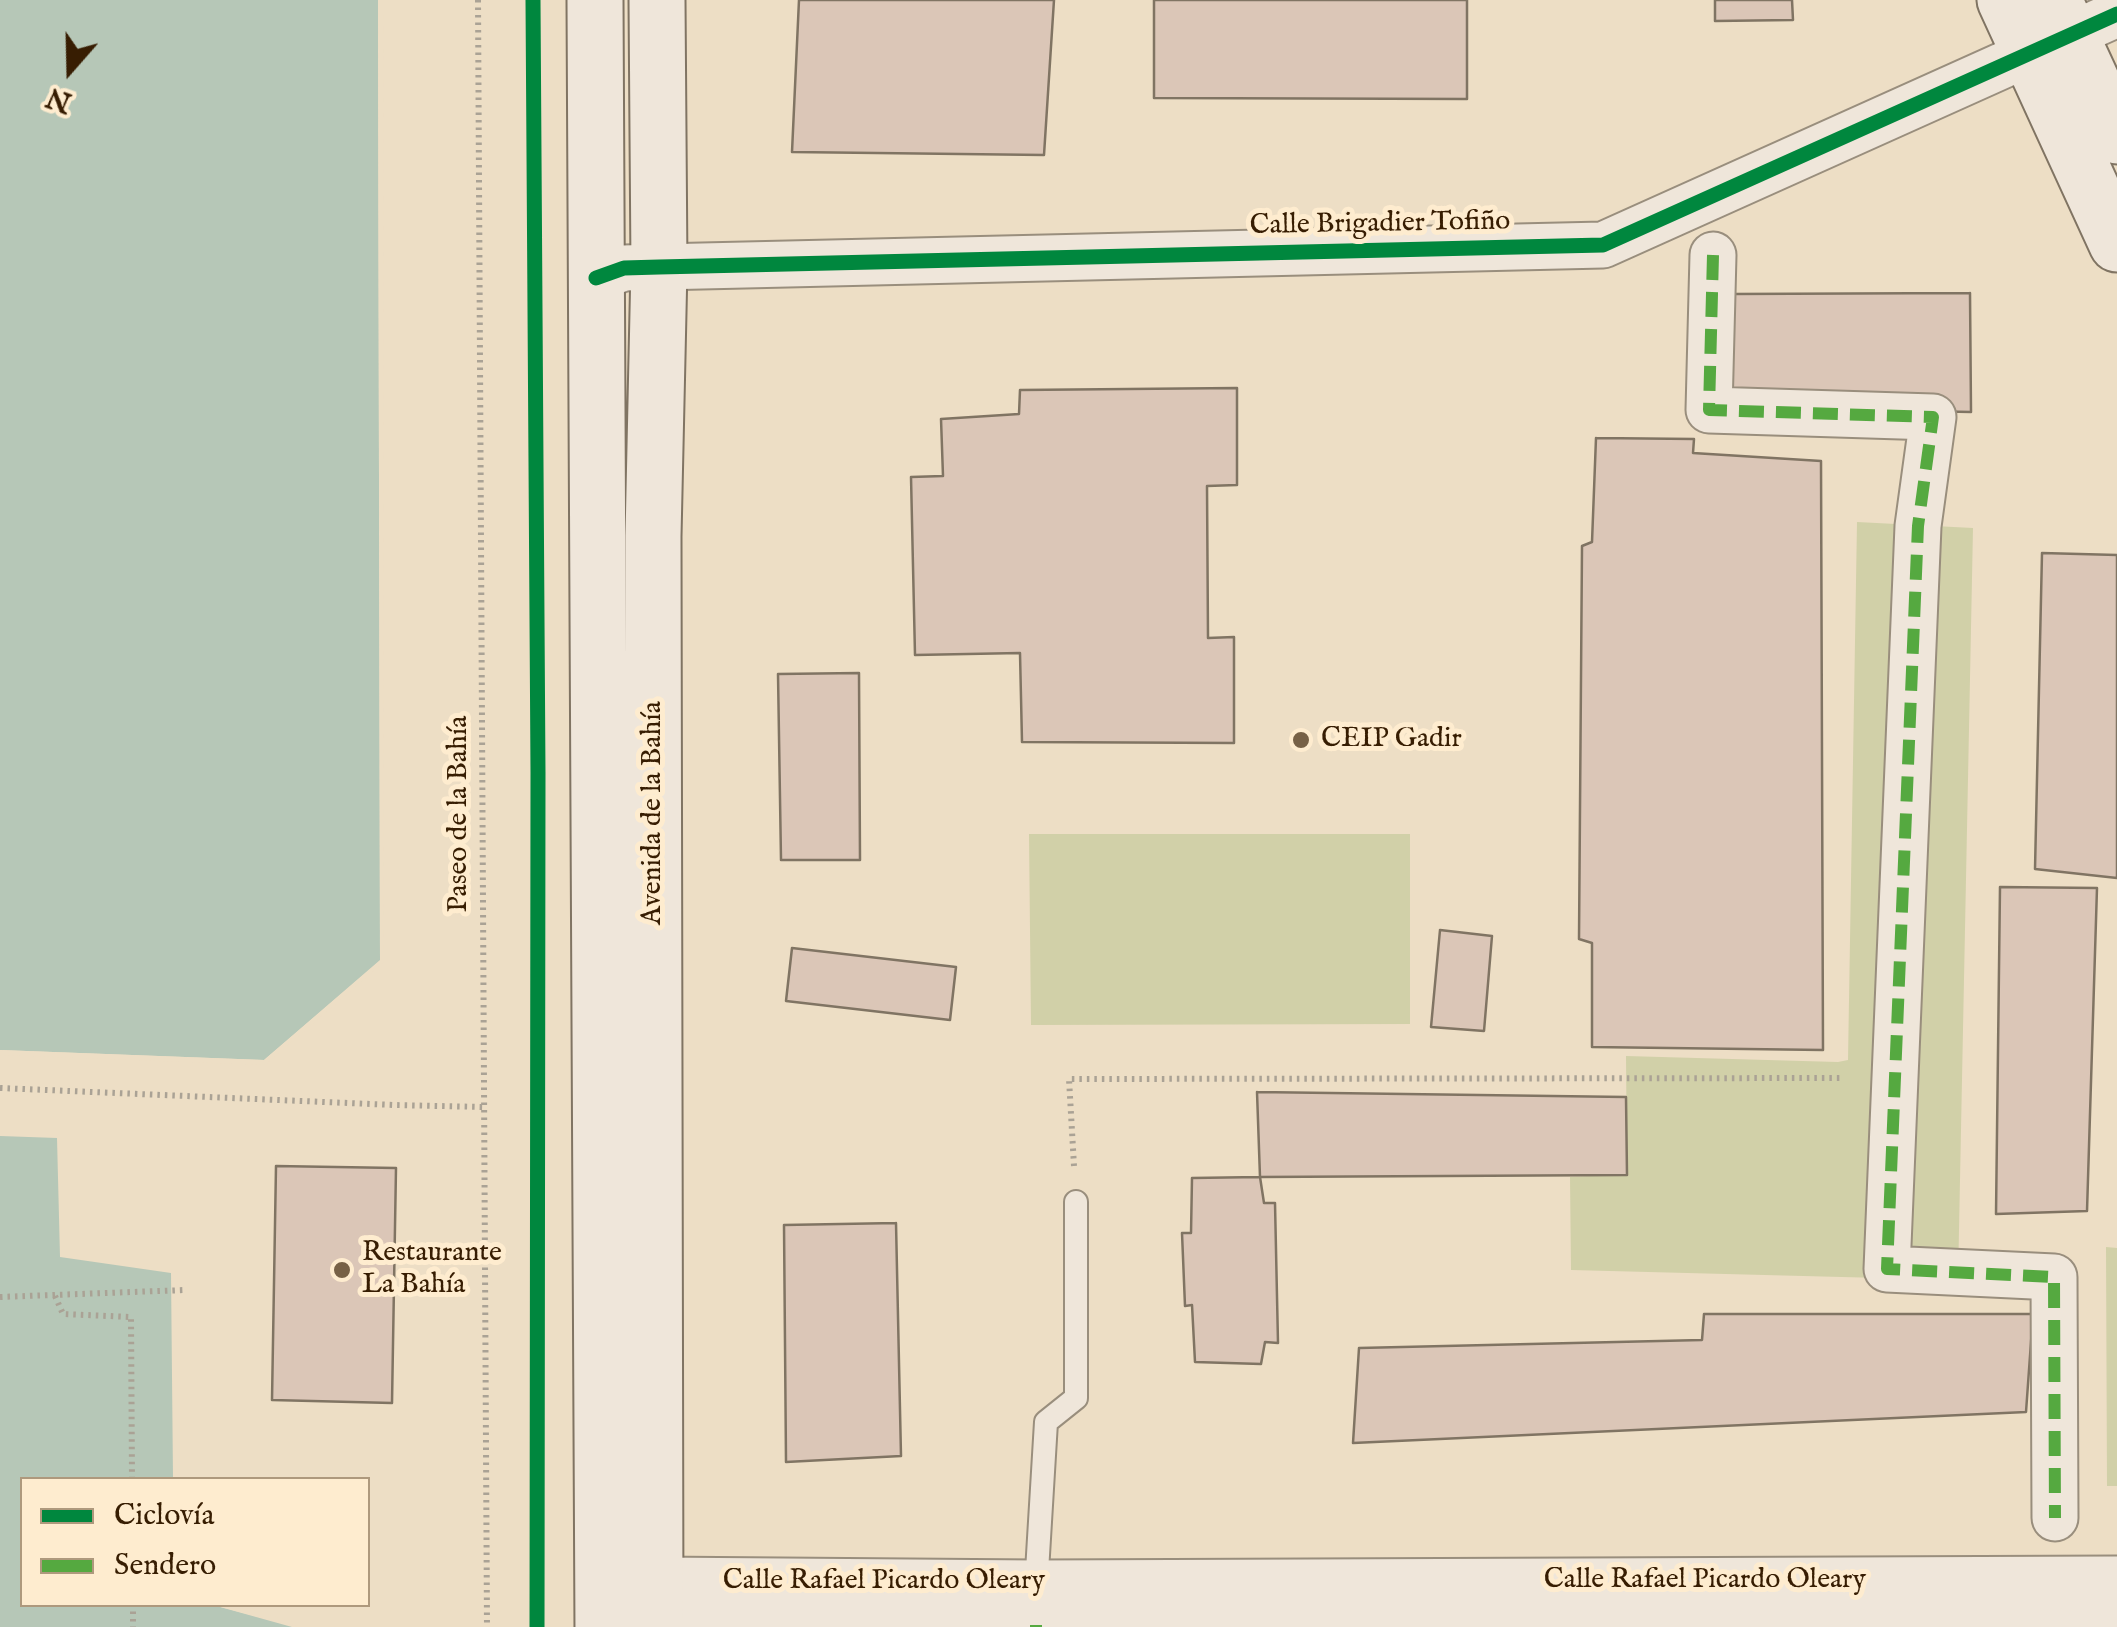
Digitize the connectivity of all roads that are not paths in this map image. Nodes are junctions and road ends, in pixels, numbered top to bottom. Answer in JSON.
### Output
{"nodes":[{"id":1,"x":596,"y":0,"type":"edge"},
{"id":2,"x":657,"y":0,"type":"edge"},
{"id":3,"x":2004,"y":0,"type":"edge"},
{"id":4,"x":2068,"y":26,"type":"edge"},
{"id":5,"x":2117,"y":136,"type":"edge"},
{"id":6,"x":2117,"y":244,"type":"edge"},
{"id":7,"x":1713,"y":255,"type":"dead end"},
{"id":8,"x":659,"y":267,"type":"junction"},
{"id":9,"x":596,"y":278,"type":"junction"},
{"id":10,"x":1076,"y":1202,"type":"road end"},
{"id":11,"x":2055,"y":1518,"type":"dead end"},
{"id":12,"x":2117,"y":1579,"type":"edge"},
{"id":13,"x":1292,"y":1611,"type":"edge"},
{"id":14,"x":1036,"y":1612,"type":"edge"},
{"id":15,"x":642,"y":1613,"type":"edge"},
{"id":16,"x":2117,"y":1618,"type":"edge"}],
"edges":[{"from":1,"to":9,"type":"main road","name":"Avenida de la Bahía"},
{"from":2,"to":8,"type":"main road","name":"Avenida de la Bahía"},
{"from":3,"to":4,"type":"main road"},
{"from":4,"to":5,"type":"main road"},
{"from":4,"to":6,"type":"main road"},
{"from":4,"to":8,"type":"street","name":"Calle Brigadier Tofiño"},
{"from":7,"to":11,"type":"street"},
{"from":8,"to":9,"type":"street","name":"Calle Brigadier Tofiño"},
{"from":8,"to":15,"type":"main road","name":"Avenida de la Bahía"},
{"from":9,"to":15,"type":"main road","name":"Avenida de la Bahía"},
{"from":10,"to":14,"type":"lane"},
{"from":12,"to":13,"type":"street","name":"Calle Rafael Picardo Oleary"},
{"from":13,"to":14,"type":"street","name":"Calle Rafael Picardo Oleary"},
{"from":13,"to":16,"type":"street","name":"Calle Rafael Picardo Oleary"},
{"from":14,"to":15,"type":"street","name":"Calle Rafael Picardo Oleary"}]}
